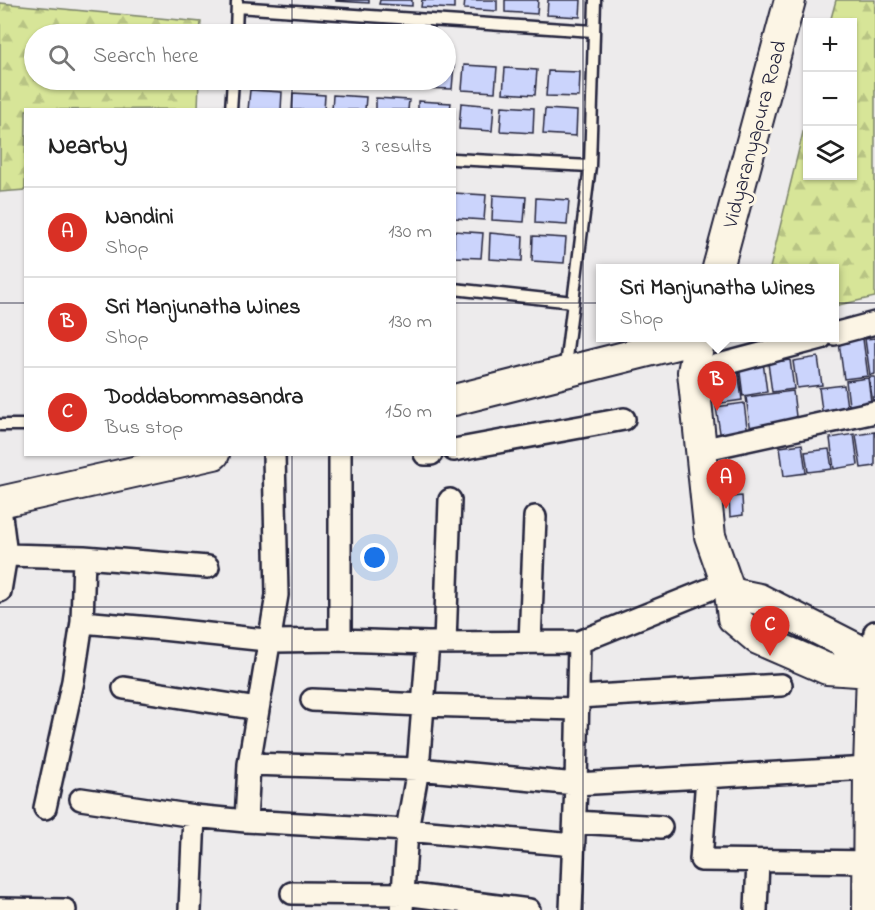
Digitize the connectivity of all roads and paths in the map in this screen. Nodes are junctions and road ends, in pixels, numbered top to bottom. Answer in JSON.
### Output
{"nodes":[{"id":1,"x":596,"y":0,"type":"edge"},
{"id":2,"x":790,"y":0,"type":"edge"},
{"id":3,"x":237,"y":4,"type":"edge"},
{"id":4,"x":236,"y":24,"type":"edge"},
{"id":5,"x":593,"y":31,"type":"junction"},
{"id":6,"x":232,"y":90,"type":"edge"},
{"id":7,"x":231,"y":108,"type":"edge"},
{"id":8,"x":456,"y":159,"type":"edge"},
{"id":9,"x":590,"y":166,"type":"junction"},
{"id":10,"x":719,"y":264,"type":"edge"},
{"id":11,"x":456,"y":289,"type":"edge"},
{"id":12,"x":573,"y":302,"type":"junction"},
{"id":13,"x":875,"y":323,"type":"edge"},
{"id":14,"x":839,"y":333,"type":"edge"},
{"id":15,"x":684,"y":342,"type":"edge"},
{"id":16,"x":699,"y":342,"type":"edge"},
{"id":17,"x":806,"y":342,"type":"edge"},
{"id":18,"x":565,"y":366,"type":"dead end"},
{"id":19,"x":693,"y":372,"type":"junction"},
{"id":20,"x":456,"y":399,"type":"edge"},
{"id":21,"x":875,"y":412,"type":"edge"},
{"id":22,"x":624,"y":419,"type":"dead end"},
{"id":23,"x":0,"y":425,"type":"edge"},
{"id":24,"x":24,"y":425,"type":"edge"},
{"id":25,"x":456,"y":450,"type":"edge"},
{"id":26,"x":701,"y":450,"type":"junction"},
{"id":27,"x":205,"y":456,"type":"edge"},
{"id":28,"x":274,"y":456,"type":"edge"},
{"id":29,"x":340,"y":456,"type":"edge"},
{"id":30,"x":450,"y":500,"type":"dead end"},
{"id":31,"x":0,"y":502,"type":"edge"},
{"id":32,"x":0,"y":508,"type":"edge"},
{"id":33,"x":535,"y":517,"type":"dead end"},
{"id":34,"x":6,"y":555,"type":"junction"},
{"id":35,"x":84,"y":557,"type":"junction"},
{"id":36,"x":208,"y":567,"type":"dead end"},
{"id":37,"x":728,"y":588,"type":"junction"},
{"id":38,"x":0,"y":591,"type":"edge"},
{"id":39,"x":82,"y":622,"type":"junction"},
{"id":40,"x":875,"y":632,"type":"edge"},
{"id":41,"x":269,"y":640,"type":"junction"},
{"id":42,"x":340,"y":640,"type":"junction"},
{"id":43,"x":530,"y":642,"type":"junction"},
{"id":44,"x":579,"y":642,"type":"junction"},
{"id":45,"x":436,"y":643,"type":"junction"},
{"id":46,"x":873,"y":672,"type":"edge"},
{"id":47,"x":781,"y":685,"type":"dead end"},
{"id":48,"x":124,"y":688,"type":"dead end"},
{"id":49,"x":312,"y":700,"type":"dead end"},
{"id":50,"x":578,"y":703,"type":"junction"},
{"id":51,"x":423,"y":705,"type":"junction"},
{"id":52,"x":258,"y":709,"type":"junction"},
{"id":53,"x":249,"y":765,"type":"junction"},
{"id":54,"x":869,"y":768,"type":"junction"},
{"id":55,"x":418,"y":769,"type":"junction"},
{"id":56,"x":707,"y":777,"type":"junction"},
{"id":57,"x":576,"y":784,"type":"junction"},
{"id":58,"x":81,"y":799,"type":"dead end"},
{"id":59,"x":45,"y":808,"type":"dead end"},
{"id":60,"x":194,"y":816,"type":"junction"},
{"id":61,"x":246,"y":821,"type":"junction"},
{"id":62,"x":575,"y":822,"type":"junction"},
{"id":63,"x":661,"y":828,"type":"dead end"},
{"id":64,"x":407,"y":830,"type":"junction"},
{"id":65,"x":574,"y":845,"type":"junction"},
{"id":66,"x":758,"y":861,"type":"junction"},
{"id":67,"x":872,"y":862,"type":"edge"},
{"id":68,"x":292,"y":893,"type":"dead end"},
{"id":69,"x":403,"y":902,"type":"edge"},
{"id":70,"x":0,"y":909,"type":"edge"},
{"id":71,"x":64,"y":910,"type":"edge"},
{"id":72,"x":190,"y":910,"type":"edge"},
{"id":73,"x":529,"y":910,"type":"edge"},
{"id":74,"x":571,"y":910,"type":"edge"},
{"id":75,"x":756,"y":910,"type":"edge"},
{"id":76,"x":868,"y":910,"type":"edge"}],
"edges":[{"from":1,"to":5,"type":"lane"},
{"from":2,"to":10,"type":"main road","name":"Vidyaranyapura Road"},
{"from":3,"to":4,"type":"lane"},
{"from":3,"to":5,"type":"lane"},
{"from":5,"to":9,"type":"lane"},
{"from":6,"to":7,"type":"lane"},
{"from":8,"to":9,"type":"lane"},
{"from":9,"to":12,"type":"lane"},
{"from":11,"to":12,"type":"lane"},
{"from":12,"to":18,"type":"lane"},
{"from":13,"to":14,"type":"street"},
{"from":15,"to":20,"type":"main road"},
{"from":16,"to":19,"type":"main road"},
{"from":17,"to":19,"type":"street"},
{"from":19,"to":26,"type":"main road"},
{"from":21,"to":26,"type":"street"},
{"from":22,"to":25,"type":"street"},
{"from":23,"to":24,"type":"lane"},
{"from":26,"to":37,"type":"main road"},
{"from":27,"to":31,"type":"main road"},
{"from":28,"to":41,"type":"street"},
{"from":29,"to":42,"type":"street"},
{"from":30,"to":45,"type":"street"},
{"from":32,"to":34,"type":"street"},
{"from":33,"to":43,"type":"street"},
{"from":34,"to":35,"type":"street"},
{"from":34,"to":38,"type":"street"},
{"from":35,"to":36,"type":"street"},
{"from":35,"to":39,"type":"street"},
{"from":37,"to":44,"type":"street"},
{"from":37,"to":46,"type":"main road"},
{"from":39,"to":41,"type":"street"},
{"from":39,"to":59,"type":"street"},
{"from":40,"to":46,"type":"street"},
{"from":41,"to":42,"type":"street"},
{"from":41,"to":52,"type":"street"},
{"from":42,"to":45,"type":"street"},
{"from":43,"to":44,"type":"street"},
{"from":43,"to":45,"type":"street"},
{"from":44,"to":50,"type":"street"},
{"from":45,"to":51,"type":"street"},
{"from":46,"to":54,"type":"main road"},
{"from":47,"to":50,"type":"street"},
{"from":48,"to":52,"type":"street"},
{"from":49,"to":51,"type":"street"},
{"from":50,"to":51,"type":"street"},
{"from":50,"to":57,"type":"street"},
{"from":51,"to":55,"type":"street"},
{"from":52,"to":53,"type":"street"},
{"from":53,"to":55,"type":"street"},
{"from":53,"to":61,"type":"street"},
{"from":54,"to":56,"type":"street"},
{"from":54,"to":67,"type":"main road"},
{"from":55,"to":57,"type":"street"},
{"from":55,"to":64,"type":"street"},
{"from":56,"to":57,"type":"street"},
{"from":56,"to":66,"type":"street"},
{"from":57,"to":62,"type":"street"},
{"from":58,"to":60,"type":"street"},
{"from":60,"to":61,"type":"street"},
{"from":60,"to":72,"type":"street"},
{"from":61,"to":64,"type":"street"},
{"from":62,"to":63,"type":"street"},
{"from":62,"to":65,"type":"street"},
{"from":64,"to":65,"type":"street"},
{"from":64,"to":69,"type":"street"},
{"from":65,"to":74,"type":"street"},
{"from":66,"to":67,"type":"street"},
{"from":66,"to":75,"type":"street"},
{"from":67,"to":76,"type":"main road"},
{"from":68,"to":69,"type":"street"},
{"from":69,"to":73,"type":"street"},
{"from":70,"to":71,"type":"street"}]}
